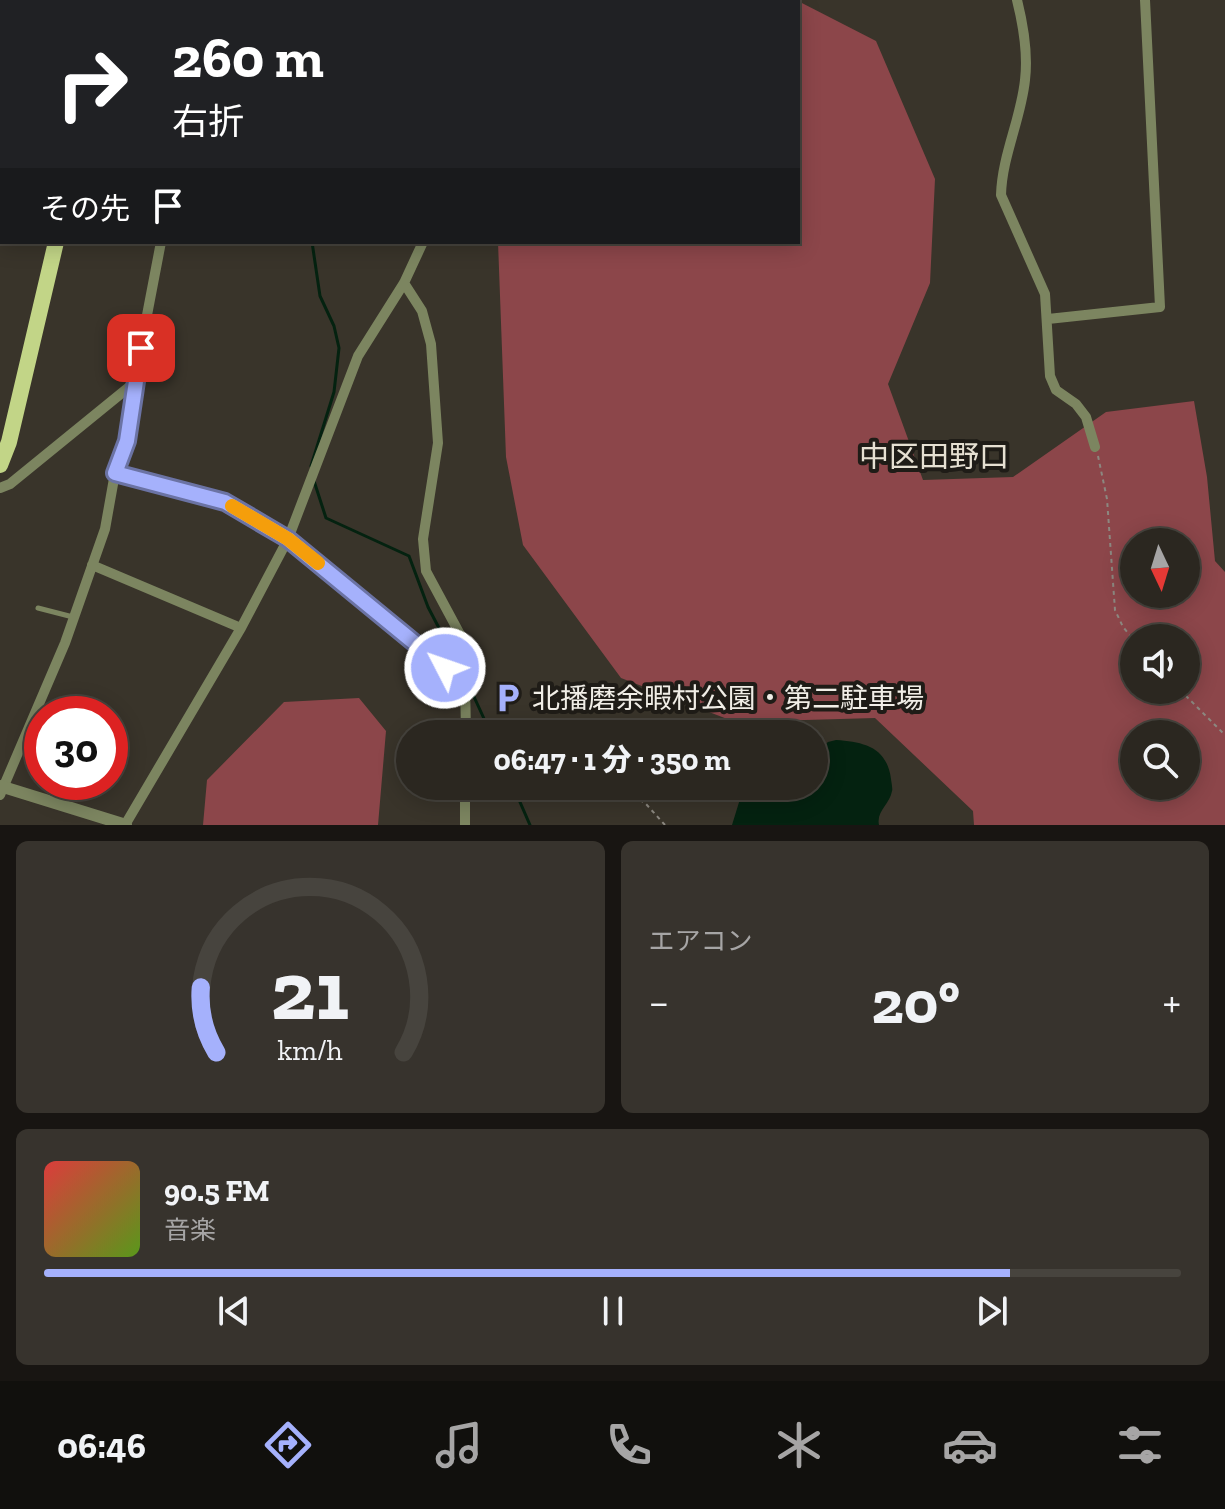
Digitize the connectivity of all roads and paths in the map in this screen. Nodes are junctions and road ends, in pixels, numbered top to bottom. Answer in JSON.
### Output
{"nodes":[{"id":1,"x":1017,"y":0,"type":"edge"},
{"id":2,"x":1145,"y":0,"type":"edge"},
{"id":3,"x":56,"y":244,"type":"edge"},
{"id":4,"x":161,"y":244,"type":"edge"},
{"id":5,"x":422,"y":244,"type":"edge"},
{"id":6,"x":404,"y":283,"type":"junction"},
{"id":7,"x":1048,"y":319,"type":"junction"},
{"id":8,"x":134,"y":383,"type":"junction"},
{"id":9,"x":1095,"y":447,"type":"joint"},
{"id":10,"x":0,"y":465,"type":"edge"},
{"id":11,"x":115,"y":473,"type":"junction"},
{"id":12,"x":0,"y":488,"type":"edge"},
{"id":13,"x":288,"y":539,"type":"junction"},
{"id":14,"x":92,"y":565,"type":"junction"},
{"id":15,"x":38,"y":608,"type":"dead end"},
{"id":16,"x":74,"y":617,"type":"junction"},
{"id":17,"x":1122,"y":624,"type":"edge"},
{"id":18,"x":241,"y":628,"type":"junction"},
{"id":19,"x":465,"y":692,"type":"junction"},
{"id":20,"x":1194,"y":704,"type":"edge"},
{"id":21,"x":466,"y":720,"type":"edge"},
{"id":22,"x":1225,"y":735,"type":"edge"},
{"id":23,"x":1,"y":790,"type":"edge"},
{"id":24,"x":465,"y":800,"type":"edge"},
{"id":25,"x":640,"y":800,"type":"edge"},
{"id":26,"x":125,"y":825,"type":"edge"},
{"id":27,"x":465,"y":825,"type":"edge"},
{"id":28,"x":665,"y":825,"type":"edge"}],
"edges":[{"from":1,"to":7,"type":"street"},
{"from":2,"to":7,"type":"street"},
{"from":3,"to":10,"type":"main road"},
{"from":4,"to":8,"type":"street"},
{"from":5,"to":6,"type":"street"},
{"from":6,"to":13,"type":"street"},
{"from":6,"to":19,"type":"street"},
{"from":7,"to":9,"type":"street"},
{"from":8,"to":11,"type":"street"},
{"from":8,"to":12,"type":"street"},
{"from":9,"to":17,"type":"path"},
{"from":11,"to":13,"type":"street"},
{"from":11,"to":14,"type":"street"},
{"from":13,"to":18,"type":"street"},
{"from":13,"to":19,"type":"street"},
{"from":14,"to":16,"type":"street"},
{"from":14,"to":18,"type":"street"},
{"from":15,"to":16,"type":"lane"},
{"from":16,"to":23,"type":"street"},
{"from":18,"to":26,"type":"street"},
{"from":19,"to":21,"type":"street"},
{"from":20,"to":22,"type":"path"},
{"from":23,"to":26,"type":"street"},
{"from":24,"to":27,"type":"street"},
{"from":25,"to":28,"type":"path"}]}
